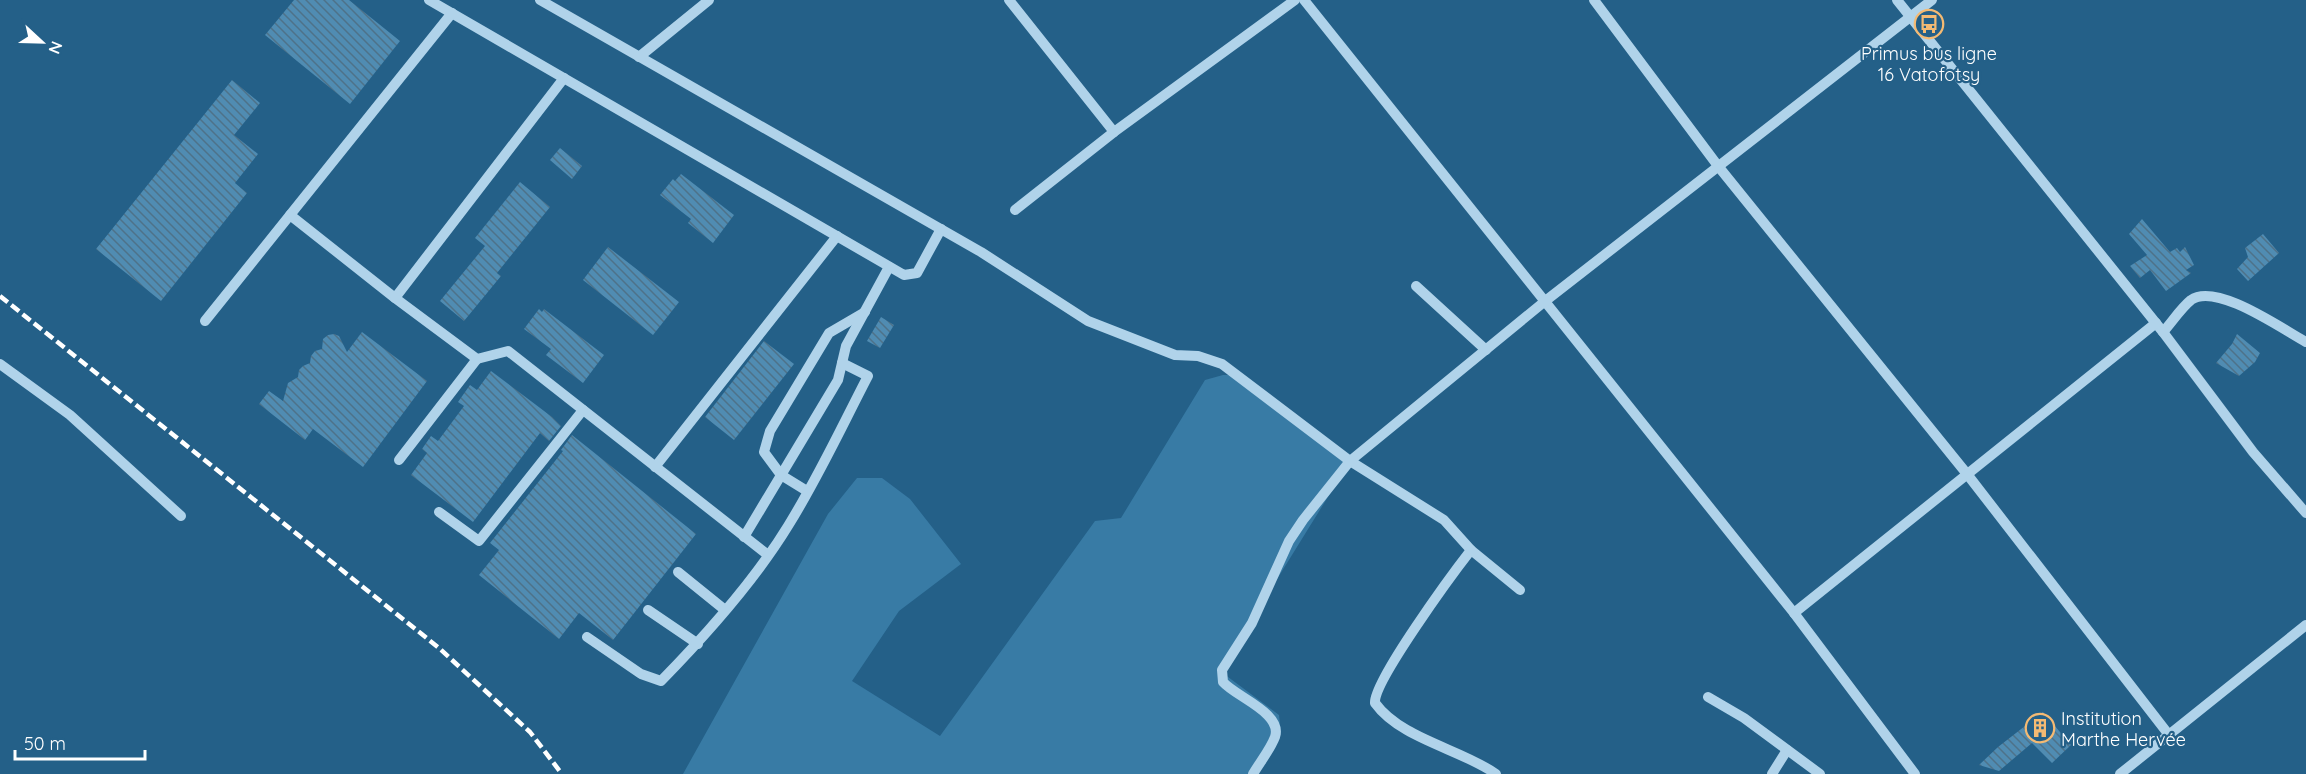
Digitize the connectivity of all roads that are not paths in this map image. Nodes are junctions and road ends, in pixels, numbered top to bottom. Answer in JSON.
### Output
{"nodes":[{"id":1,"x":429,"y":0,"type":"edge"},
{"id":2,"x":540,"y":0,"type":"edge"},
{"id":3,"x":709,"y":0,"type":"edge"},
{"id":4,"x":1009,"y":0,"type":"edge"},
{"id":5,"x":1296,"y":0,"type":"edge"},
{"id":6,"x":1304,"y":0,"type":"edge"},
{"id":7,"x":1594,"y":0,"type":"edge"},
{"id":8,"x":1897,"y":0,"type":"edge"},
{"id":9,"x":1932,"y":0,"type":"edge"},
{"id":10,"x":452,"y":13,"type":"junction"},
{"id":11,"x":1911,"y":18,"type":"junction"},
{"id":12,"x":639,"y":57,"type":"junction"},
{"id":13,"x":564,"y":78,"type":"junction"},
{"id":14,"x":1114,"y":132,"type":"junction"},
{"id":15,"x":1718,"y":166,"type":"junction"},
{"id":16,"x":1016,"y":210,"type":"dead end"},
{"id":17,"x":290,"y":215,"type":"junction"},
{"id":18,"x":942,"y":229,"type":"junction"},
{"id":19,"x":837,"y":236,"type":"junction"},
{"id":20,"x":889,"y":267,"type":"junction"},
{"id":21,"x":1416,"y":286,"type":"dead end"},
{"id":22,"x":395,"y":298,"type":"junction"},
{"id":23,"x":1544,"y":302,"type":"junction"},
{"id":24,"x":865,"y":311,"type":"junction"},
{"id":25,"x":205,"y":321,"type":"dead end"},
{"id":26,"x":2156,"y":323,"type":"junction"},
{"id":27,"x":2163,"y":332,"type":"junction"},
{"id":28,"x":2306,"y":342,"type":"edge"},
{"id":29,"x":1486,"y":350,"type":"junction"},
{"id":30,"x":477,"y":359,"type":"junction"},
{"id":31,"x":842,"y":363,"type":"junction"},
{"id":32,"x":0,"y":364,"type":"edge"},
{"id":33,"x":583,"y":410,"type":"junction"},
{"id":34,"x":399,"y":460,"type":"dead end"},
{"id":35,"x":1350,"y":461,"type":"junction"},
{"id":36,"x":655,"y":467,"type":"junction"},
{"id":37,"x":1967,"y":474,"type":"junction"},
{"id":38,"x":781,"y":475,"type":"junction"},
{"id":39,"x":807,"y":491,"type":"junction"},
{"id":40,"x":439,"y":512,"type":"dead end"},
{"id":41,"x":2306,"y":513,"type":"edge"},
{"id":42,"x":181,"y":516,"type":"dead end"},
{"id":43,"x":744,"y":537,"type":"junction"},
{"id":44,"x":1471,"y":550,"type":"junction"},
{"id":45,"x":768,"y":555,"type":"junction"},
{"id":46,"x":678,"y":572,"type":"dead end"},
{"id":47,"x":1520,"y":590,"type":"dead end"},
{"id":48,"x":648,"y":610,"type":"dead end"},
{"id":49,"x":725,"y":610,"type":"junction"},
{"id":50,"x":1794,"y":613,"type":"junction"},
{"id":51,"x":2306,"y":625,"type":"edge"},
{"id":52,"x":587,"y":636,"type":"dead end"},
{"id":53,"x":698,"y":644,"type":"junction"},
{"id":54,"x":1708,"y":697,"type":"dead end"},
{"id":55,"x":2169,"y":735,"type":"junction"},
{"id":56,"x":1787,"y":750,"type":"junction"},
{"id":57,"x":1253,"y":774,"type":"edge"},
{"id":58,"x":1496,"y":774,"type":"edge"},
{"id":59,"x":1772,"y":774,"type":"edge"},
{"id":60,"x":1820,"y":774,"type":"edge"},
{"id":61,"x":1915,"y":774,"type":"edge"},
{"id":62,"x":2120,"y":774,"type":"edge"}],
"edges":[{"from":1,"to":10,"type":"street"},
{"from":2,"to":12,"type":"street"},
{"from":3,"to":12,"type":"street"},
{"from":4,"to":14,"type":"street"},
{"from":5,"to":14,"type":"street"},
{"from":6,"to":23,"type":"street"},
{"from":7,"to":15,"type":"street"},
{"from":8,"to":11,"type":"street"},
{"from":9,"to":11,"type":"street"},
{"from":10,"to":13,"type":"street"},
{"from":10,"to":17,"type":"street"},
{"from":11,"to":15,"type":"street"},
{"from":11,"to":26,"type":"street"},
{"from":12,"to":18,"type":"street"},
{"from":13,"to":19,"type":"street"},
{"from":13,"to":22,"type":"street"},
{"from":14,"to":16,"type":"street"},
{"from":15,"to":23,"type":"street"},
{"from":15,"to":37,"type":"street"},
{"from":17,"to":22,"type":"street"},
{"from":17,"to":25,"type":"street"},
{"from":18,"to":20,"type":"street"},
{"from":18,"to":35,"type":"street"},
{"from":19,"to":20,"type":"street"},
{"from":19,"to":36,"type":"street"},
{"from":20,"to":24,"type":"street"},
{"from":21,"to":29,"type":"street"},
{"from":22,"to":30,"type":"street"},
{"from":23,"to":29,"type":"street"},
{"from":23,"to":50,"type":"street"},
{"from":24,"to":31,"type":"street"},
{"from":24,"to":38,"type":"street"},
{"from":26,"to":27,"type":"street"},
{"from":26,"to":37,"type":"street"},
{"from":27,"to":28,"type":"street"},
{"from":27,"to":41,"type":"street"},
{"from":29,"to":35,"type":"street"},
{"from":30,"to":33,"type":"street"},
{"from":30,"to":34,"type":"street"},
{"from":31,"to":38,"type":"street"},
{"from":31,"to":39,"type":"street"},
{"from":32,"to":42,"type":"street"},
{"from":33,"to":36,"type":"street"},
{"from":33,"to":40,"type":"street"},
{"from":35,"to":44,"type":"street"},
{"from":35,"to":57,"type":"street"},
{"from":36,"to":43,"type":"street"},
{"from":37,"to":50,"type":"street"},
{"from":37,"to":55,"type":"street"},
{"from":38,"to":39,"type":"street"},
{"from":38,"to":43,"type":"street"},
{"from":39,"to":45,"type":"street"},
{"from":43,"to":45,"type":"street"},
{"from":44,"to":47,"type":"street"},
{"from":44,"to":58,"type":"street"},
{"from":45,"to":49,"type":"street"},
{"from":46,"to":49,"type":"street"},
{"from":48,"to":53,"type":"street"},
{"from":49,"to":53,"type":"street"},
{"from":50,"to":61,"type":"street"},
{"from":51,"to":55,"type":"street"},
{"from":52,"to":53,"type":"street"},
{"from":54,"to":56,"type":"street"},
{"from":55,"to":62,"type":"street"},
{"from":56,"to":59,"type":"street"},
{"from":56,"to":60,"type":"street"}]}
